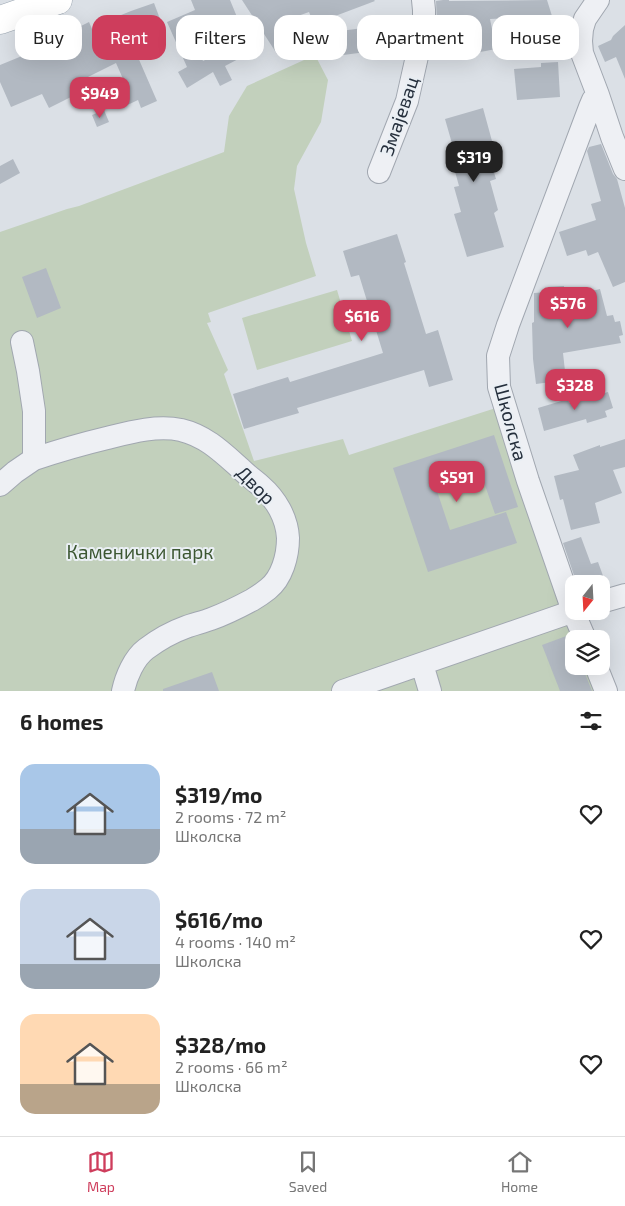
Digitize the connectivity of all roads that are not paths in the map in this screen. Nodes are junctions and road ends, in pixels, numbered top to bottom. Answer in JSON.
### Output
{"nodes":[{"id":1,"x":58,"y":0,"type":"edge"},
{"id":2,"x":423,"y":0,"type":"edge"},
{"id":3,"x":598,"y":0,"type":"edge"},
{"id":4,"x":0,"y":20,"type":"edge"},
{"id":5,"x":598,"y":94,"type":"junction"},
{"id":6,"x":625,"y":169,"type":"edge"},
{"id":7,"x":379,"y":172,"type":"dead end"},
{"id":8,"x":22,"y":342,"type":"dead end"},
{"id":9,"x":34,"y":459,"type":"junction"},
{"id":10,"x":0,"y":485,"type":"edge"},
{"id":11,"x":565,"y":586,"type":"edge"},
{"id":12,"x":625,"y":595,"type":"edge"},
{"id":13,"x":610,"y":599,"type":"edge"},
{"id":14,"x":565,"y":614,"type":"edge"},
{"id":15,"x":422,"y":664,"type":"junction"},
{"id":16,"x":600,"y":675,"type":"edge"},
{"id":17,"x":123,"y":691,"type":"edge"},
{"id":18,"x":343,"y":691,"type":"edge"},
{"id":19,"x":430,"y":691,"type":"edge"},
{"id":20,"x":606,"y":691,"type":"edge"}],
"edges":[{"from":1,"to":4,"type":"main road"},
{"from":2,"to":7,"type":"street","name":"Змајевац"},
{"from":3,"to":5,"type":"street"},
{"from":5,"to":6,"type":"street"},
{"from":5,"to":11,"type":"street","name":"Школска"},
{"from":8,"to":9,"type":"street"},
{"from":9,"to":10,"type":"street","name":"Двор"},
{"from":9,"to":17,"type":"street","name":"Двор"},
{"from":12,"to":13,"type":"street"},
{"from":14,"to":15,"type":"street"},
{"from":15,"to":18,"type":"street"},
{"from":15,"to":19,"type":"street"},
{"from":16,"to":20,"type":"street"}]}
